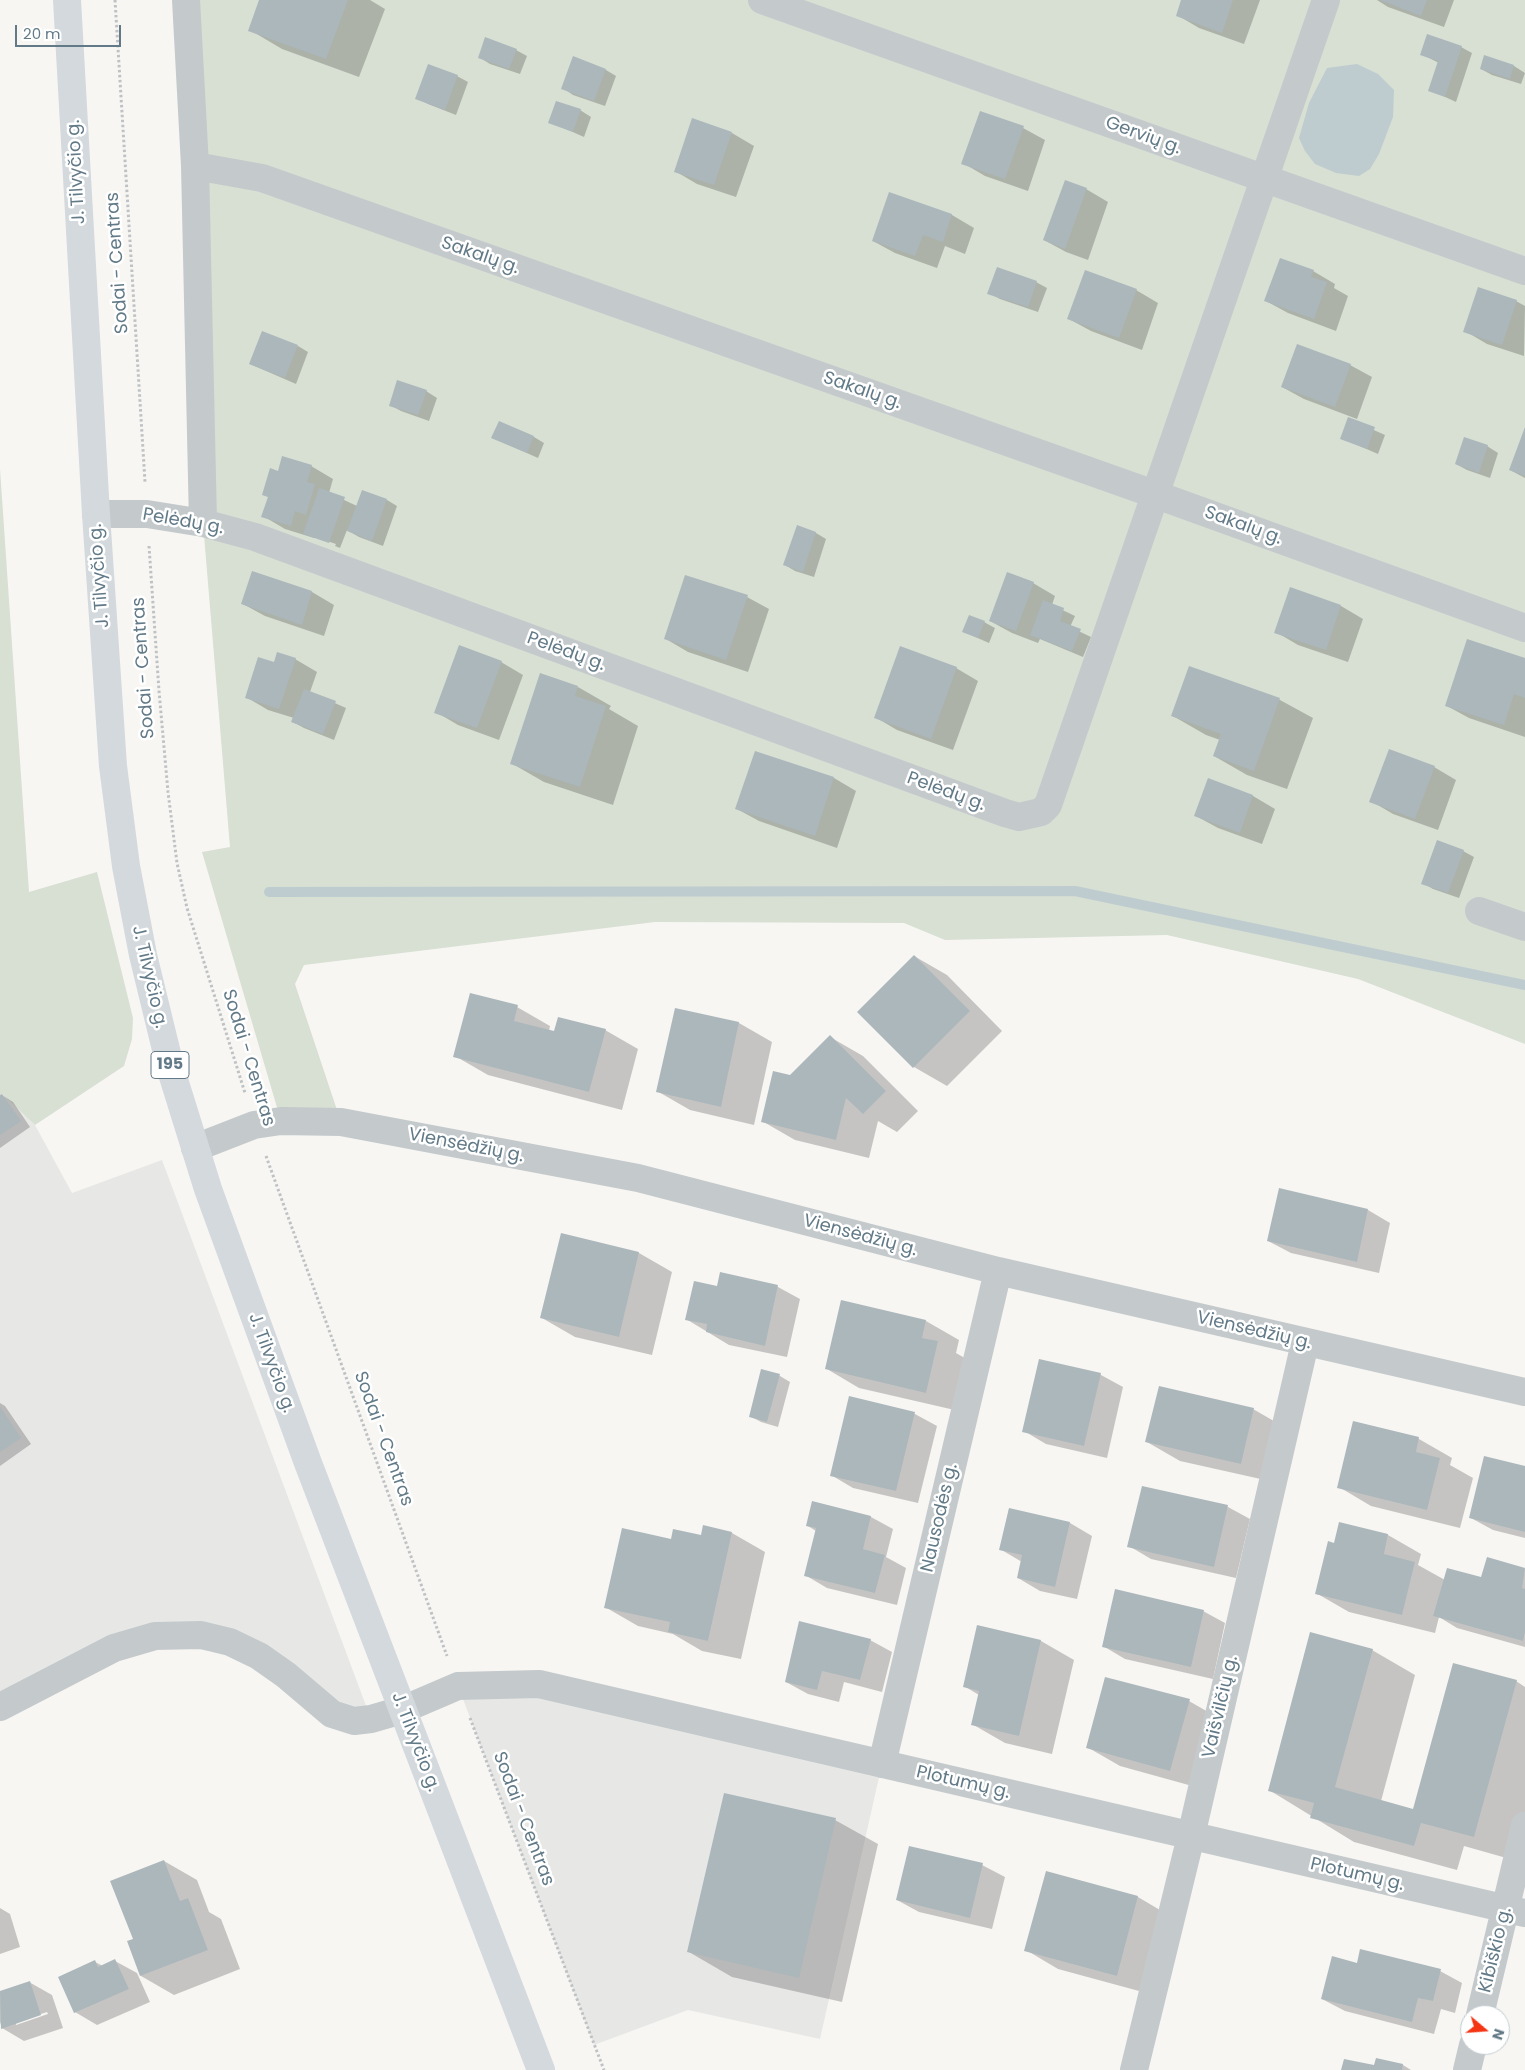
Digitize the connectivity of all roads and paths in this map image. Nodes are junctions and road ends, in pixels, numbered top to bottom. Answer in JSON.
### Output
{"nodes":[{"id":1,"x":67,"y":0,"type":"edge"},
{"id":2,"x":115,"y":0,"type":"edge"},
{"id":3,"x":186,"y":0,"type":"edge"},
{"id":4,"x":762,"y":0,"type":"edge"},
{"id":5,"x":1326,"y":0,"type":"edge"},
{"id":6,"x":195,"y":166,"type":"junction"},
{"id":7,"x":1263,"y":179,"type":"junction"},
{"id":8,"x":1525,"y":271,"type":"edge"},
{"id":9,"x":1154,"y":494,"type":"junction"},
{"id":10,"x":96,"y":514,"type":"junction"},
{"id":11,"x":147,"y":514,"type":"junction"},
{"id":12,"x":203,"y":523,"type":"junction"},
{"id":13,"x":1525,"y":628,"type":"edge"},
{"id":14,"x":1479,"y":911,"type":"dead end"},
{"id":15,"x":1525,"y":927,"type":"edge"},
{"id":16,"x":254,"y":1125,"type":"junction"},
{"id":17,"x":195,"y":1148,"type":"junction"},
{"id":18,"x":998,"y":1272,"type":"junction"},
{"id":19,"x":1305,"y":1343,"type":"junction"},
{"id":20,"x":1525,"y":1392,"type":"edge"},
{"id":21,"x":458,"y":1686,"type":"junction"},
{"id":22,"x":0,"y":1706,"type":"edge"},
{"id":23,"x":402,"y":1710,"type":"junction"},
{"id":24,"x":882,"y":1764,"type":"junction"},
{"id":25,"x":1525,"y":1826,"type":"edge"},
{"id":26,"x":1191,"y":1836,"type":"junction"},
{"id":27,"x":1516,"y":1911,"type":"edge"},
{"id":28,"x":1483,"y":2005,"type":"edge"},
{"id":29,"x":1471,"y":2055,"type":"edge"},
{"id":30,"x":541,"y":2070,"type":"edge"},
{"id":31,"x":604,"y":2070,"type":"edge"},
{"id":32,"x":1134,"y":2070,"type":"edge"},
{"id":33,"x":1467,"y":2070,"type":"edge"}],
"edges":[{"from":1,"to":10,"type":"main road","name":"J. Tilvyčio g.","number":"195"},
{"from":2,"to":11,"type":"path","name":"Sodai - Centras"},
{"from":3,"to":6,"type":"street"},
{"from":4,"to":7,"type":"street","name":"Gervių g."},
{"from":5,"to":7,"type":"street"},
{"from":6,"to":9,"type":"street","name":"Sakalų g."},
{"from":6,"to":12,"type":"street"},
{"from":7,"to":8,"type":"street","name":"Gervių g."},
{"from":7,"to":9,"type":"street"},
{"from":9,"to":12,"type":"street","name":"Pelėdų g."},
{"from":9,"to":13,"type":"street","name":"Sakalų g."},
{"from":10,"to":11,"type":"street","name":"Pelėdų g."},
{"from":10,"to":17,"type":"main road","name":"J. Tilvyčio g.","number":"195"},
{"from":11,"to":12,"type":"street","name":"Pelėdų g."},
{"from":11,"to":16,"type":"path","name":"Sodai - Centras"},
{"from":14,"to":15,"type":"street"},
{"from":16,"to":17,"type":"street","name":"Viensėdžių g."},
{"from":16,"to":18,"type":"street","name":"Viensėdžių g."},
{"from":16,"to":21,"type":"path","name":"Sodai - Centras"},
{"from":17,"to":23,"type":"main road","name":"J. Tilvyčio g.","number":"195"},
{"from":18,"to":19,"type":"street","name":"Viensėdžių g."},
{"from":18,"to":24,"type":"street","name":"Nausodės g."},
{"from":19,"to":20,"type":"street","name":"Viensėdžių g."},
{"from":19,"to":26,"type":"street","name":"Vaišvilčių g."},
{"from":21,"to":23,"type":"street","name":"Plotumų g."},
{"from":21,"to":24,"type":"street","name":"Plotumų g."},
{"from":21,"to":31,"type":"path","name":"Sodai - Centras"},
{"from":22,"to":23,"type":"street","name":"Plotumų g."},
{"from":23,"to":30,"type":"main road","name":"J. Tilvyčio g.","number":"195"},
{"from":24,"to":26,"type":"street","name":"Plotumų g."},
{"from":25,"to":27,"type":"street","name":"Kibiškio g."},
{"from":26,"to":27,"type":"street","name":"Plotumų g."},
{"from":26,"to":32,"type":"street","name":"Vaišvilčių g."},
{"from":27,"to":28,"type":"street","name":"Kibiškio g."},
{"from":29,"to":33,"type":"street"}]}
